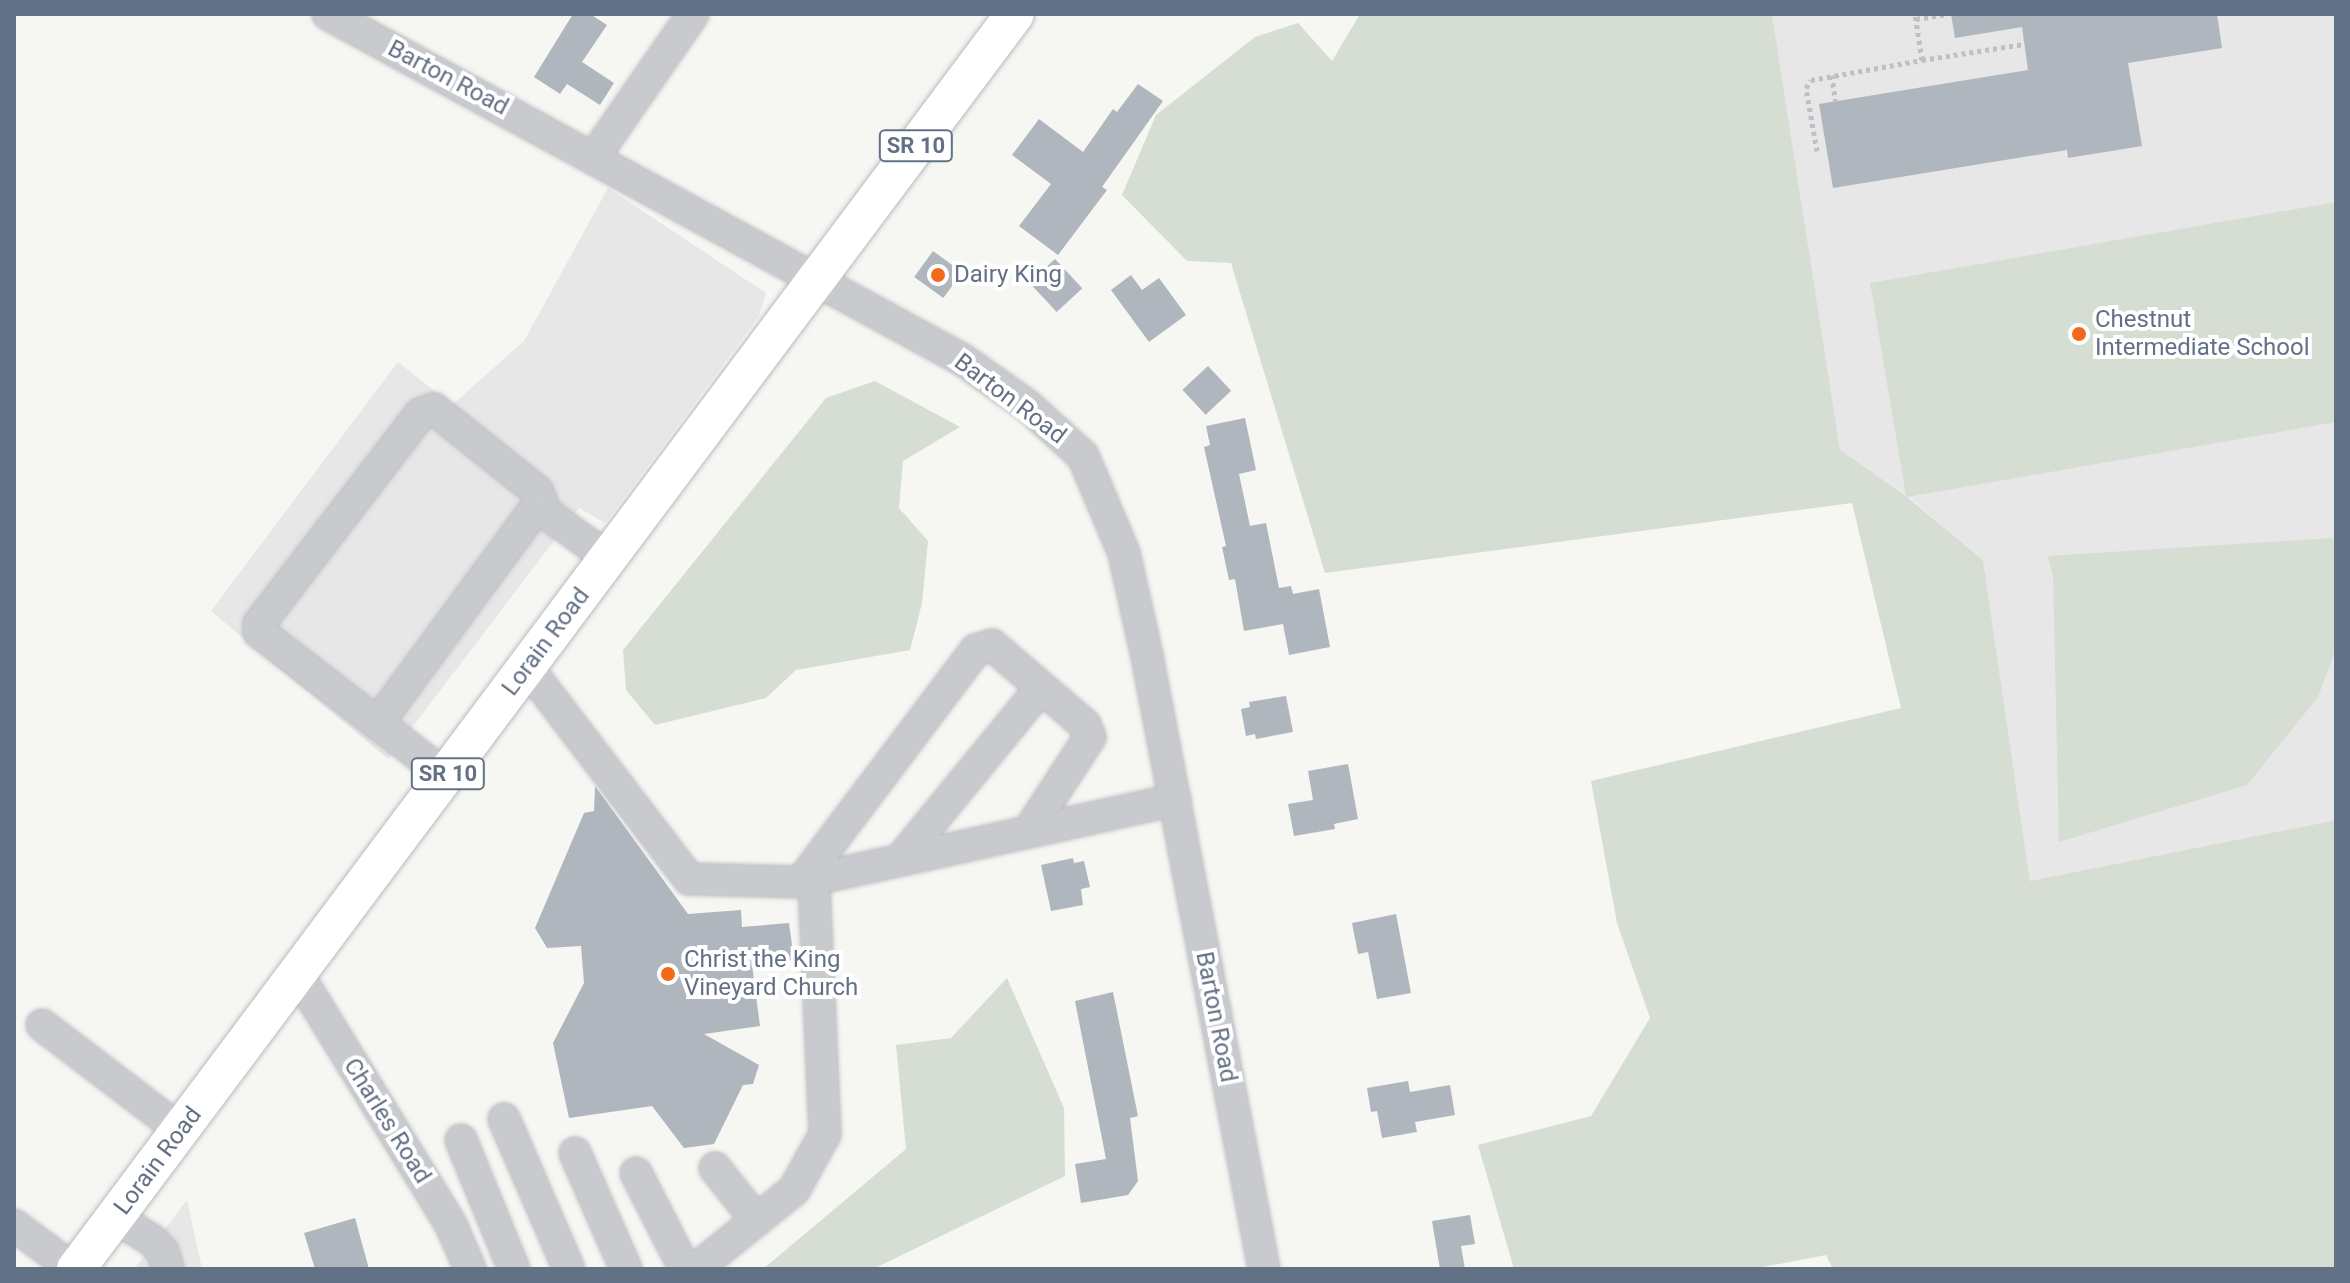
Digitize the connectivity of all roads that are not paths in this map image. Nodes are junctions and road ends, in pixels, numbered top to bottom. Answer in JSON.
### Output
{"nodes":[{"id":1,"x":693,"y":14,"type":"edge"},
{"id":2,"x":1015,"y":14,"type":"edge"},
{"id":3,"x":346,"y":18,"type":"edge"},
{"id":4,"x":594,"y":157,"type":"junction"},
{"id":5,"x":817,"y":277,"type":"junction"},
{"id":6,"x":541,"y":501,"type":"junction"},
{"id":7,"x":608,"y":558,"type":"junction"},
{"id":8,"x":527,"y":667,"type":"junction"},
{"id":9,"x":1041,"y":688,"type":"junction"},
{"id":10,"x":377,"y":724,"type":"junction"},
{"id":11,"x":446,"y":776,"type":"junction"},
{"id":12,"x":1175,"y":800,"type":"junction"},
{"id":13,"x":1028,"y":832,"type":"junction"},
{"id":14,"x":900,"y":860,"type":"junction"},
{"id":15,"x":808,"y":880,"type":"junction"},
{"id":16,"x":298,"y":975,"type":"junction"},
{"id":17,"x":42,"y":1025,"type":"dead end"},
{"id":18,"x":504,"y":1119,"type":"dead end"},
{"id":19,"x":180,"y":1130,"type":"junction"},
{"id":20,"x":461,"y":1140,"type":"dead end"},
{"id":21,"x":575,"y":1153,"type":"dead end"},
{"id":22,"x":715,"y":1168,"type":"dead end"},
{"id":23,"x":636,"y":1173,"type":"dead end"},
{"id":24,"x":487,"y":1203,"type":"junction"},
{"id":25,"x":115,"y":1217,"type":"junction"},
{"id":26,"x":448,"y":1220,"type":"junction"},
{"id":27,"x":756,"y":1220,"type":"junction"},
{"id":28,"x":14,"y":1225,"type":"edge"},
{"id":29,"x":74,"y":1269,"type":"edge"},
{"id":30,"x":168,"y":1269,"type":"edge"},
{"id":31,"x":470,"y":1269,"type":"edge"},
{"id":32,"x":514,"y":1269,"type":"edge"},
{"id":33,"x":569,"y":1269,"type":"edge"},
{"id":34,"x":626,"y":1269,"type":"edge"},
{"id":35,"x":685,"y":1269,"type":"edge"},
{"id":36,"x":696,"y":1269,"type":"edge"},
{"id":37,"x":1264,"y":1269,"type":"edge"}],
"edges":[{"from":1,"to":4,"type":"street"},
{"from":2,"to":5,"type":"main road","name":"Lorain Road","number":"SR 10"},
{"from":3,"to":4,"type":"street","name":"Barton Road"},
{"from":4,"to":5,"type":"street","name":"Barton Road"},
{"from":5,"to":7,"type":"main road","name":"Lorain Road","number":"SR 10"},
{"from":5,"to":12,"type":"street","name":"Barton Road"},
{"from":6,"to":7,"type":"street"},
{"from":6,"to":10,"type":"street"},
{"from":6,"to":10,"type":"street"},
{"from":7,"to":8,"type":"main road","name":"Lorain Road","number":"SR 10"},
{"from":8,"to":11,"type":"main road","name":"Lorain Road","number":"SR 10"},
{"from":8,"to":15,"type":"street"},
{"from":9,"to":13,"type":"street"},
{"from":9,"to":14,"type":"street"},
{"from":9,"to":15,"type":"street"},
{"from":10,"to":11,"type":"street"},
{"from":11,"to":16,"type":"main road","name":"Lorain Road","number":"SR 10"},
{"from":12,"to":13,"type":"street"},
{"from":12,"to":37,"type":"street","name":"Barton Road"},
{"from":13,"to":14,"type":"street"},
{"from":14,"to":15,"type":"street"},
{"from":15,"to":27,"type":"street"},
{"from":16,"to":19,"type":"main road","name":"Lorain Road","number":"SR 10"},
{"from":16,"to":26,"type":"street","name":"Charles Road"},
{"from":17,"to":19,"type":"street"},
{"from":18,"to":33,"type":"street"},
{"from":19,"to":25,"type":"main road","name":"Lorain Road","number":"SR 10"},
{"from":20,"to":24,"type":"street"},
{"from":21,"to":34,"type":"street"},
{"from":22,"to":27,"type":"street"},
{"from":23,"to":35,"type":"street"},
{"from":24,"to":26,"type":"street"},
{"from":24,"to":32,"type":"street"},
{"from":25,"to":29,"type":"main road","name":"Lorain Road","number":"SR 10"},
{"from":25,"to":30,"type":"street"},
{"from":26,"to":31,"type":"street","name":"Charles Road"},
{"from":27,"to":36,"type":"street"},
{"from":28,"to":29,"type":"street"}]}
